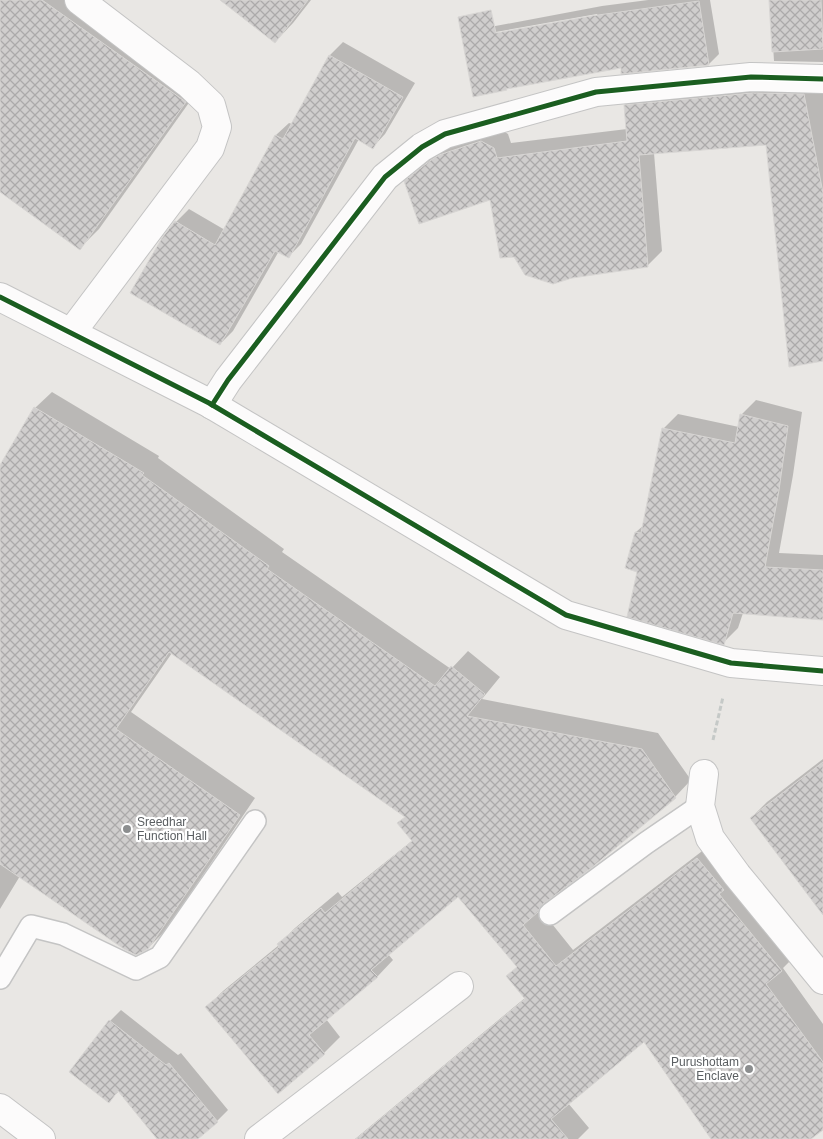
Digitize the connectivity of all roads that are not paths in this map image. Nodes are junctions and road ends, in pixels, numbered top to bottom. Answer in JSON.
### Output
{"nodes":[{"id":1,"x":79,"y":0,"type":"edge"},
{"id":2,"x":823,"y":79,"type":"edge"},
{"id":3,"x":0,"y":297,"type":"edge"},
{"id":4,"x":71,"y":333,"type":"junction"},
{"id":5,"x":212,"y":405,"type":"junction"},
{"id":6,"x":823,"y":671,"type":"edge"},
{"id":7,"x":704,"y":774,"type":"road end"},
{"id":8,"x":700,"y":806,"type":"junction"},
{"id":9,"x":255,"y":821,"type":"dead end"},
{"id":10,"x":550,"y":914,"type":"dead end"},
{"id":11,"x":0,"y":978,"type":"edge"},
{"id":12,"x":823,"y":980,"type":"edge"},
{"id":13,"x":459,"y":986,"type":"dead end"},
{"id":14,"x":0,"y":1108,"type":"edge"},
{"id":15,"x":41,"y":1139,"type":"edge"},
{"id":16,"x":259,"y":1139,"type":"edge"}],
"edges":[{"from":1,"to":4,"type":"street"},
{"from":2,"to":5,"type":"street"},
{"from":3,"to":4,"type":"street"},
{"from":4,"to":5,"type":"street"},
{"from":5,"to":6,"type":"street"},
{"from":7,"to":8,"type":"street"},
{"from":8,"to":10,"type":"lane"},
{"from":8,"to":12,"type":"street"},
{"from":9,"to":11,"type":"lane"},
{"from":13,"to":16,"type":"street"},
{"from":14,"to":15,"type":"street"}]}
